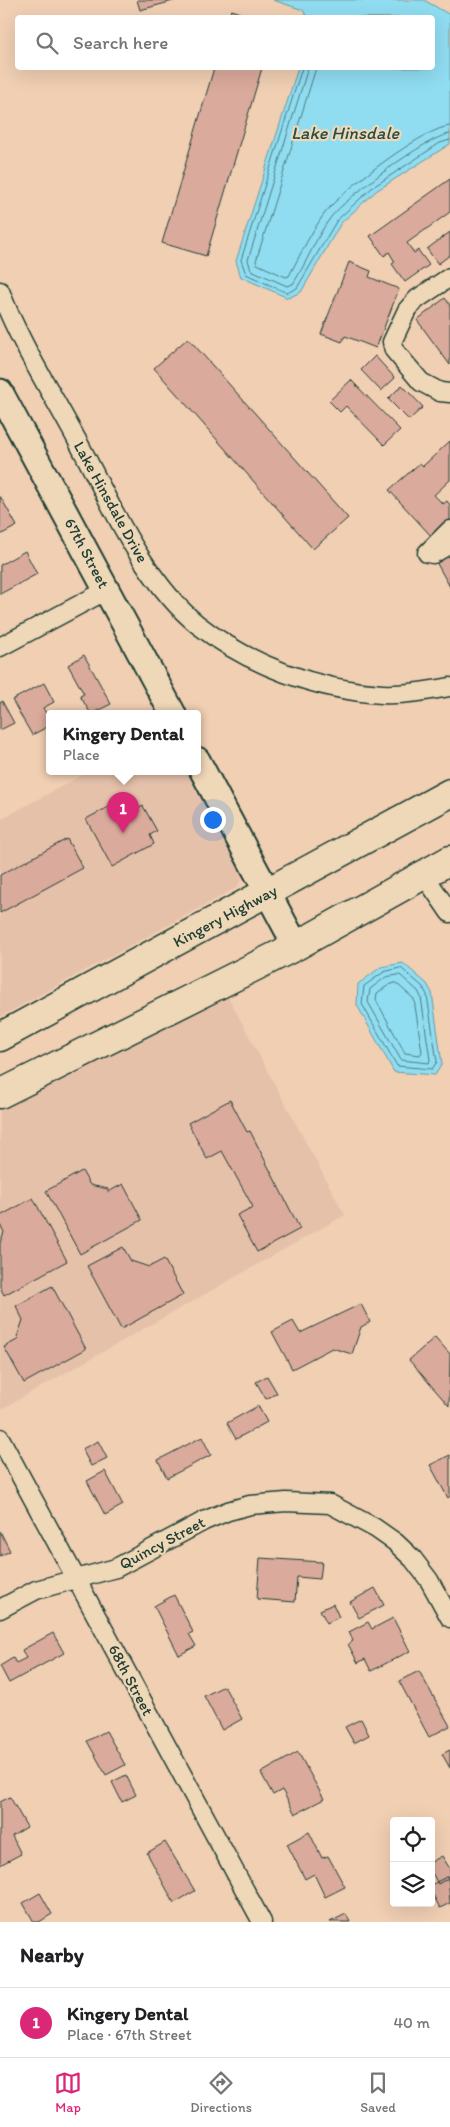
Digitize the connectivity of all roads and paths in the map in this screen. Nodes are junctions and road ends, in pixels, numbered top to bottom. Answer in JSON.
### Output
{"nodes":[{"id":1,"x":450,"y":277,"type":"edge"},
{"id":2,"x":0,"y":291,"type":"edge"},
{"id":3,"x":0,"y":392,"type":"edge"},
{"id":4,"x":450,"y":393,"type":"edge"},
{"id":5,"x":450,"y":530,"type":"edge"},
{"id":6,"x":450,"y":544,"type":"edge"},
{"id":7,"x":106,"y":590,"type":"junction"},
{"id":8,"x":0,"y":647,"type":"edge"},
{"id":9,"x":450,"y":687,"type":"edge"},
{"id":10,"x":171,"y":710,"type":"edge"},
{"id":11,"x":201,"y":767,"type":"edge"},
{"id":12,"x":450,"y":793,"type":"edge"},
{"id":13,"x":450,"y":860,"type":"edge"},
{"id":14,"x":424,"y":875,"type":"junction"},
{"id":15,"x":268,"y":893,"type":"junction"},
{"id":16,"x":450,"y":913,"type":"edge"},
{"id":17,"x":296,"y":946,"type":"junction"},
{"id":18,"x":0,"y":1037,"type":"edge"},
{"id":19,"x":0,"y":1094,"type":"edge"},
{"id":20,"x":0,"y":1438,"type":"edge"},
{"id":21,"x":76,"y":1579,"type":"junction"},
{"id":22,"x":0,"y":1609,"type":"edge"},
{"id":23,"x":450,"y":1618,"type":"edge"},
{"id":24,"x":262,"y":1922,"type":"edge"}],
"edges":[{"from":1,"to":4,"type":"street"},
{"from":2,"to":9,"type":"street","name":"Lake Hinsdale Drive"},
{"from":3,"to":7,"type":"street","name":"67th Street"},
{"from":5,"to":6,"type":"street"},
{"from":7,"to":8,"type":"street"},
{"from":7,"to":10,"type":"street","name":"67th Street"},
{"from":11,"to":15,"type":"street"},
{"from":12,"to":15,"type":"highway","name":"Kingery Highway"},
{"from":13,"to":14,"type":"highway"},
{"from":14,"to":16,"type":"street"},
{"from":14,"to":17,"type":"highway"},
{"from":15,"to":17,"type":"street"},
{"from":15,"to":18,"type":"highway","name":"Kingery Highway"},
{"from":17,"to":19,"type":"highway"},
{"from":20,"to":21,"type":"street","name":"68th Street"},
{"from":21,"to":22,"type":"street","name":"Quincy Street"},
{"from":21,"to":23,"type":"street","name":"Quincy Street"},
{"from":21,"to":24,"type":"street","name":"68th Street"}]}
